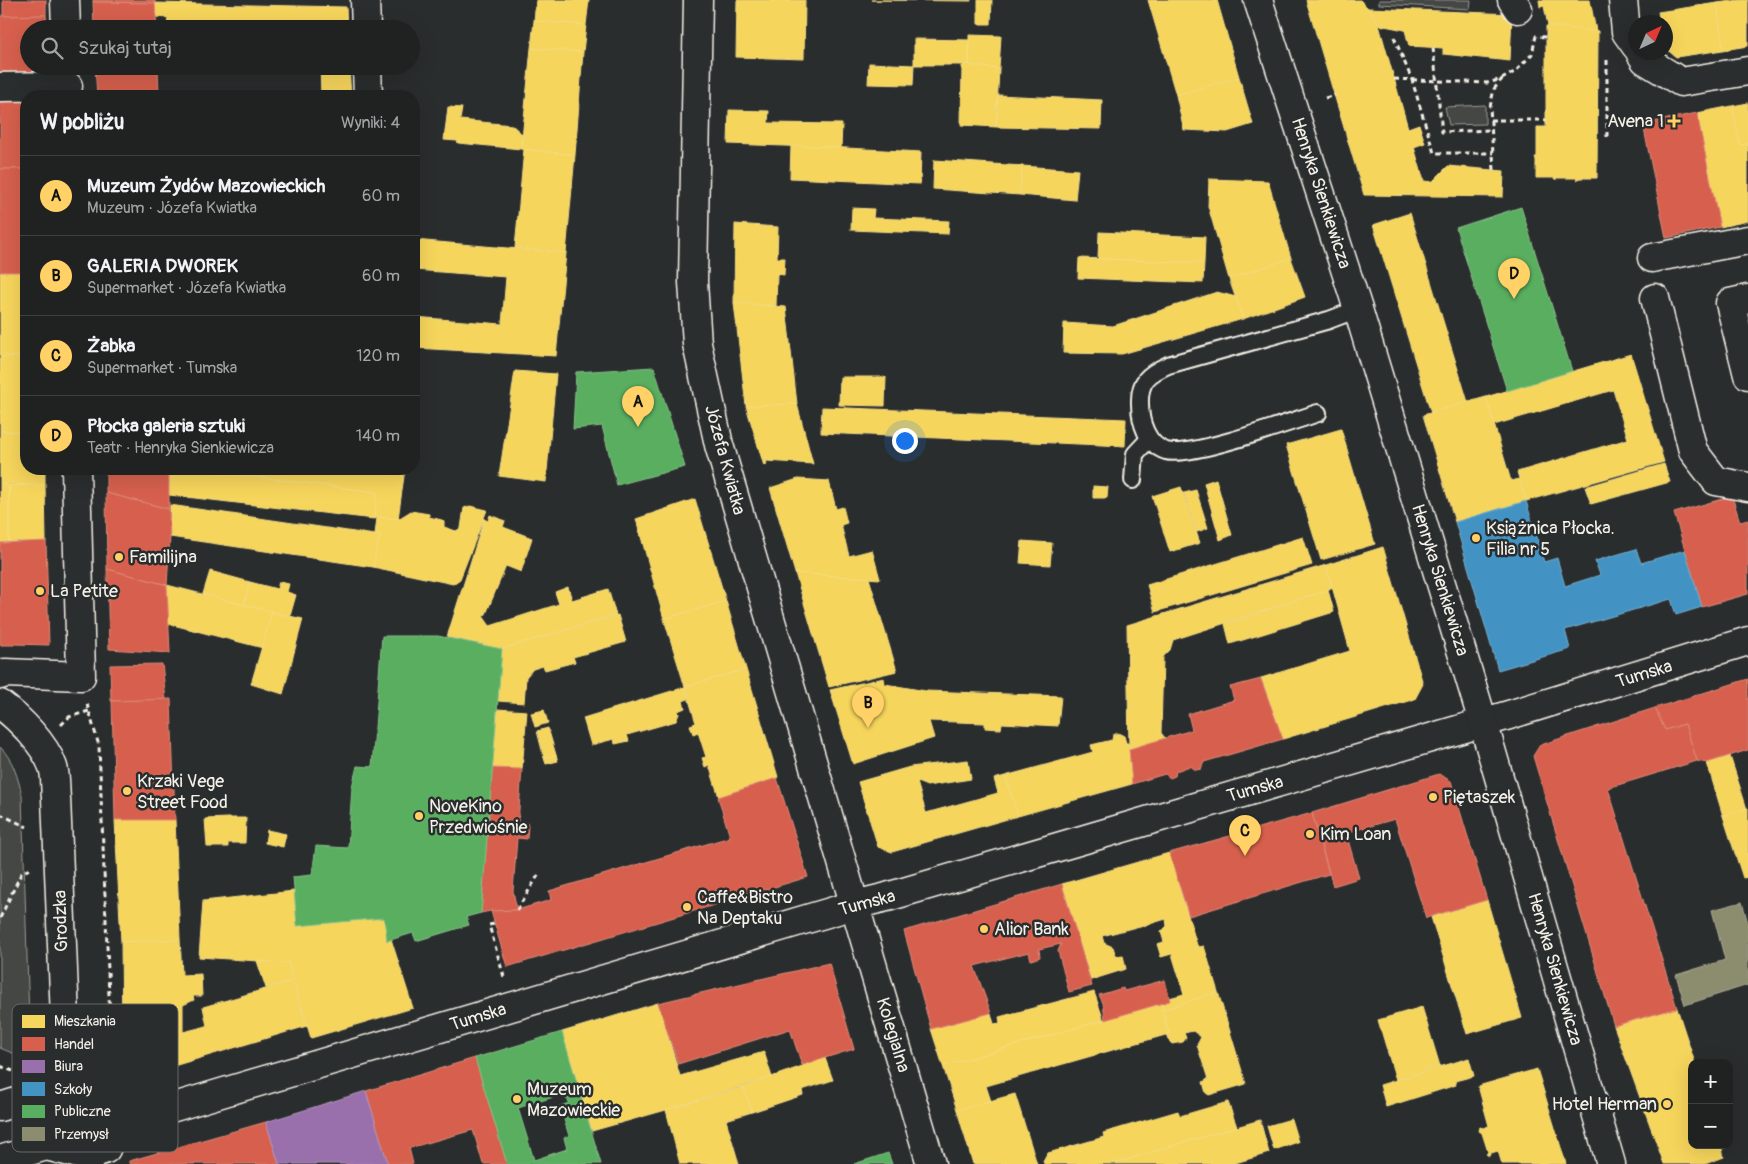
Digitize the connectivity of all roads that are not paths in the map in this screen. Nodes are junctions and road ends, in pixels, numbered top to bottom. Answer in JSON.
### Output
{"nodes":[{"id":1,"x":65,"y":0,"type":"edge"},
{"id":2,"x":365,"y":0,"type":"edge"},
{"id":3,"x":698,"y":0,"type":"edge"},
{"id":4,"x":1258,"y":0,"type":"edge"},
{"id":5,"x":1623,"y":0,"type":"edge"},
{"id":6,"x":66,"y":20,"type":"edge"},
{"id":7,"x":366,"y":20,"type":"edge"},
{"id":8,"x":1628,"y":35,"type":"edge"},
{"id":9,"x":1645,"y":60,"type":"edge"},
{"id":10,"x":1748,"y":71,"type":"edge"},
{"id":11,"x":367,"y":75,"type":"edge"},
{"id":12,"x":68,"y":83,"type":"edge"},
{"id":13,"x":0,"y":86,"type":"edge"},
{"id":14,"x":368,"y":90,"type":"edge"},
{"id":15,"x":1748,"y":240,"type":"edge"},
{"id":16,"x":1652,"y":258,"type":"dead end"},
{"id":17,"x":1655,"y":298,"type":"dead end"},
{"id":18,"x":1748,"y":299,"type":"edge"},
{"id":19,"x":1358,"y":310,"type":"junction"},
{"id":20,"x":1748,"y":375,"type":"edge"},
{"id":21,"x":1318,"y":413,"type":"dead end"},
{"id":22,"x":1149,"y":439,"type":"junction"},
{"id":23,"x":76,"y":475,"type":"edge"},
{"id":24,"x":1133,"y":480,"type":"dead end"},
{"id":25,"x":1748,"y":487,"type":"edge"},
{"id":26,"x":1748,"y":641,"type":"edge"},
{"id":27,"x":0,"y":675,"type":"edge"},
{"id":28,"x":0,"y":704,"type":"edge"},
{"id":29,"x":1483,"y":722,"type":"junction"},
{"id":30,"x":854,"y":906,"type":"junction"},
{"id":31,"x":64,"y":1004,"type":"edge"},
{"id":32,"x":12,"y":1103,"type":"edge"},
{"id":33,"x":178,"y":1106,"type":"edge"},
{"id":34,"x":0,"y":1107,"type":"edge"},
{"id":35,"x":26,"y":1152,"type":"edge"},
{"id":36,"x":64,"y":1152,"type":"edge"},
{"id":37,"x":101,"y":1152,"type":"edge"},
{"id":38,"x":0,"y":1160,"type":"edge"},
{"id":39,"x":87,"y":1160,"type":"edge"},
{"id":40,"x":932,"y":1164,"type":"edge"},
{"id":41,"x":1611,"y":1164,"type":"edge"}],
"edges":[{"from":1,"to":6,"type":"street"},
{"from":2,"to":7,"type":"street"},
{"from":3,"to":30,"type":"street","name":"Józefa Kwiatka"},
{"from":4,"to":19,"type":"street","name":"Henryka Sienkiewicza"},
{"from":5,"to":8,"type":"street"},
{"from":9,"to":10,"type":"street"},
{"from":11,"to":14,"type":"street"},
{"from":12,"to":13,"type":"street"},
{"from":15,"to":16,"type":"street"},
{"from":17,"to":25,"type":"street"},
{"from":18,"to":20,"type":"street"},
{"from":19,"to":22,"type":"lane"},
{"from":19,"to":29,"type":"street","name":"Henryka Sienkiewicza"},
{"from":21,"to":22,"type":"lane"},
{"from":22,"to":24,"type":"lane"},
{"from":23,"to":27,"type":"street"},
{"from":26,"to":29,"type":"street","name":"Tumska"},
{"from":28,"to":31,"type":"street","name":"Grodzka"},
{"from":29,"to":30,"type":"street","name":"Tumska"},
{"from":29,"to":41,"type":"street","name":"Henryka Sienkiewicza"},
{"from":30,"to":33,"type":"street","name":"Tumska"},
{"from":30,"to":40,"type":"street","name":"Kolegialna"},
{"from":32,"to":34,"type":"street"},
{"from":35,"to":38,"type":"street"},
{"from":36,"to":39,"type":"street"},
{"from":37,"to":39,"type":"street","name":"Tumska"}]}
